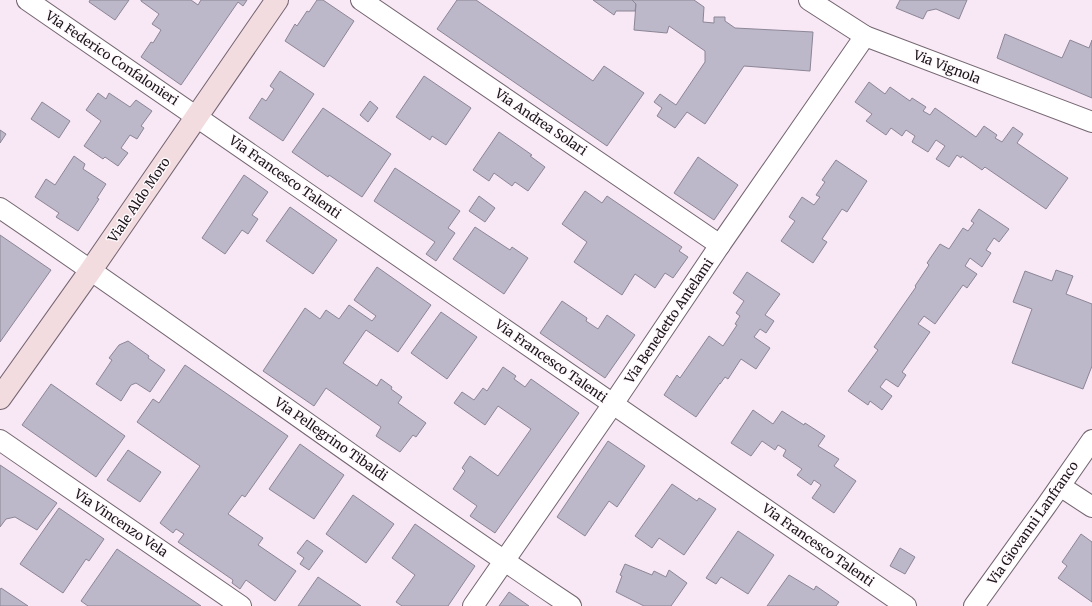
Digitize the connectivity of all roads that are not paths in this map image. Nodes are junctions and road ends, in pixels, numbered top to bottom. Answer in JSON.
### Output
{"nodes":[{"id":1,"x":27,"y":0,"type":"edge"},
{"id":2,"x":277,"y":0,"type":"edge"},
{"id":3,"x":361,"y":0,"type":"edge"},
{"id":4,"x":809,"y":0,"type":"edge"},
{"id":5,"x":865,"y":36,"type":"junction"},
{"id":6,"x":197,"y":116,"type":"junction"},
{"id":7,"x":1092,"y":122,"type":"edge"},
{"id":8,"x":0,"y":208,"type":"edge"},
{"id":9,"x":720,"y":245,"type":"junction"},
{"id":10,"x":91,"y":270,"type":"junction"},
{"id":11,"x":0,"y":398,"type":"edge"},
{"id":12,"x":613,"y":404,"type":"junction"},
{"id":13,"x":0,"y":440,"type":"edge"},
{"id":14,"x":1092,"y":440,"type":"edge"},
{"id":15,"x":1060,"y":486,"type":"junction"},
{"id":16,"x":1092,"y":507,"type":"edge"},
{"id":17,"x":505,"y":561,"type":"junction"},
{"id":18,"x":241,"y":606,"type":"edge"},
{"id":19,"x":473,"y":606,"type":"edge"},
{"id":20,"x":571,"y":606,"type":"edge"},
{"id":21,"x":906,"y":606,"type":"edge"},
{"id":22,"x":974,"y":606,"type":"edge"}],
"edges":[{"from":1,"to":6,"type":"street","name":"Via Federico Confalonieri"},
{"from":2,"to":6,"type":"main road","name":"Viale Aldo Moro"},
{"from":3,"to":9,"type":"street","name":"Via Andrea Solari"},
{"from":4,"to":5,"type":"street","name":"Via Vignola"},
{"from":5,"to":7,"type":"street","name":"Via Vignola"},
{"from":5,"to":9,"type":"street","name":"Via Benedetto Antelami"},
{"from":6,"to":10,"type":"main road","name":"Viale Aldo Moro"},
{"from":6,"to":12,"type":"street","name":"Via Francesco Talenti"},
{"from":8,"to":10,"type":"street","name":"Via Pellegrino Tibaldi"},
{"from":9,"to":12,"type":"street","name":"Via Benedetto Antelami"},
{"from":10,"to":11,"type":"main road","name":"Viale Aldo Moro"},
{"from":10,"to":17,"type":"street","name":"Via Pellegrino Tibaldi"},
{"from":12,"to":17,"type":"street","name":"Via Benedetto Antelami"},
{"from":12,"to":21,"type":"street","name":"Via Francesco Talenti"},
{"from":13,"to":18,"type":"street","name":"Via Vincenzo Vela"},
{"from":14,"to":15,"type":"street","name":"Via Giovanni Lanfranco"},
{"from":15,"to":16,"type":"street"},
{"from":15,"to":22,"type":"street","name":"Via Giovanni Lanfranco"},
{"from":17,"to":19,"type":"street","name":"Via Benedetto Antelami"},
{"from":17,"to":20,"type":"street","name":"Via Pellegrino Tibaldi"}]}
